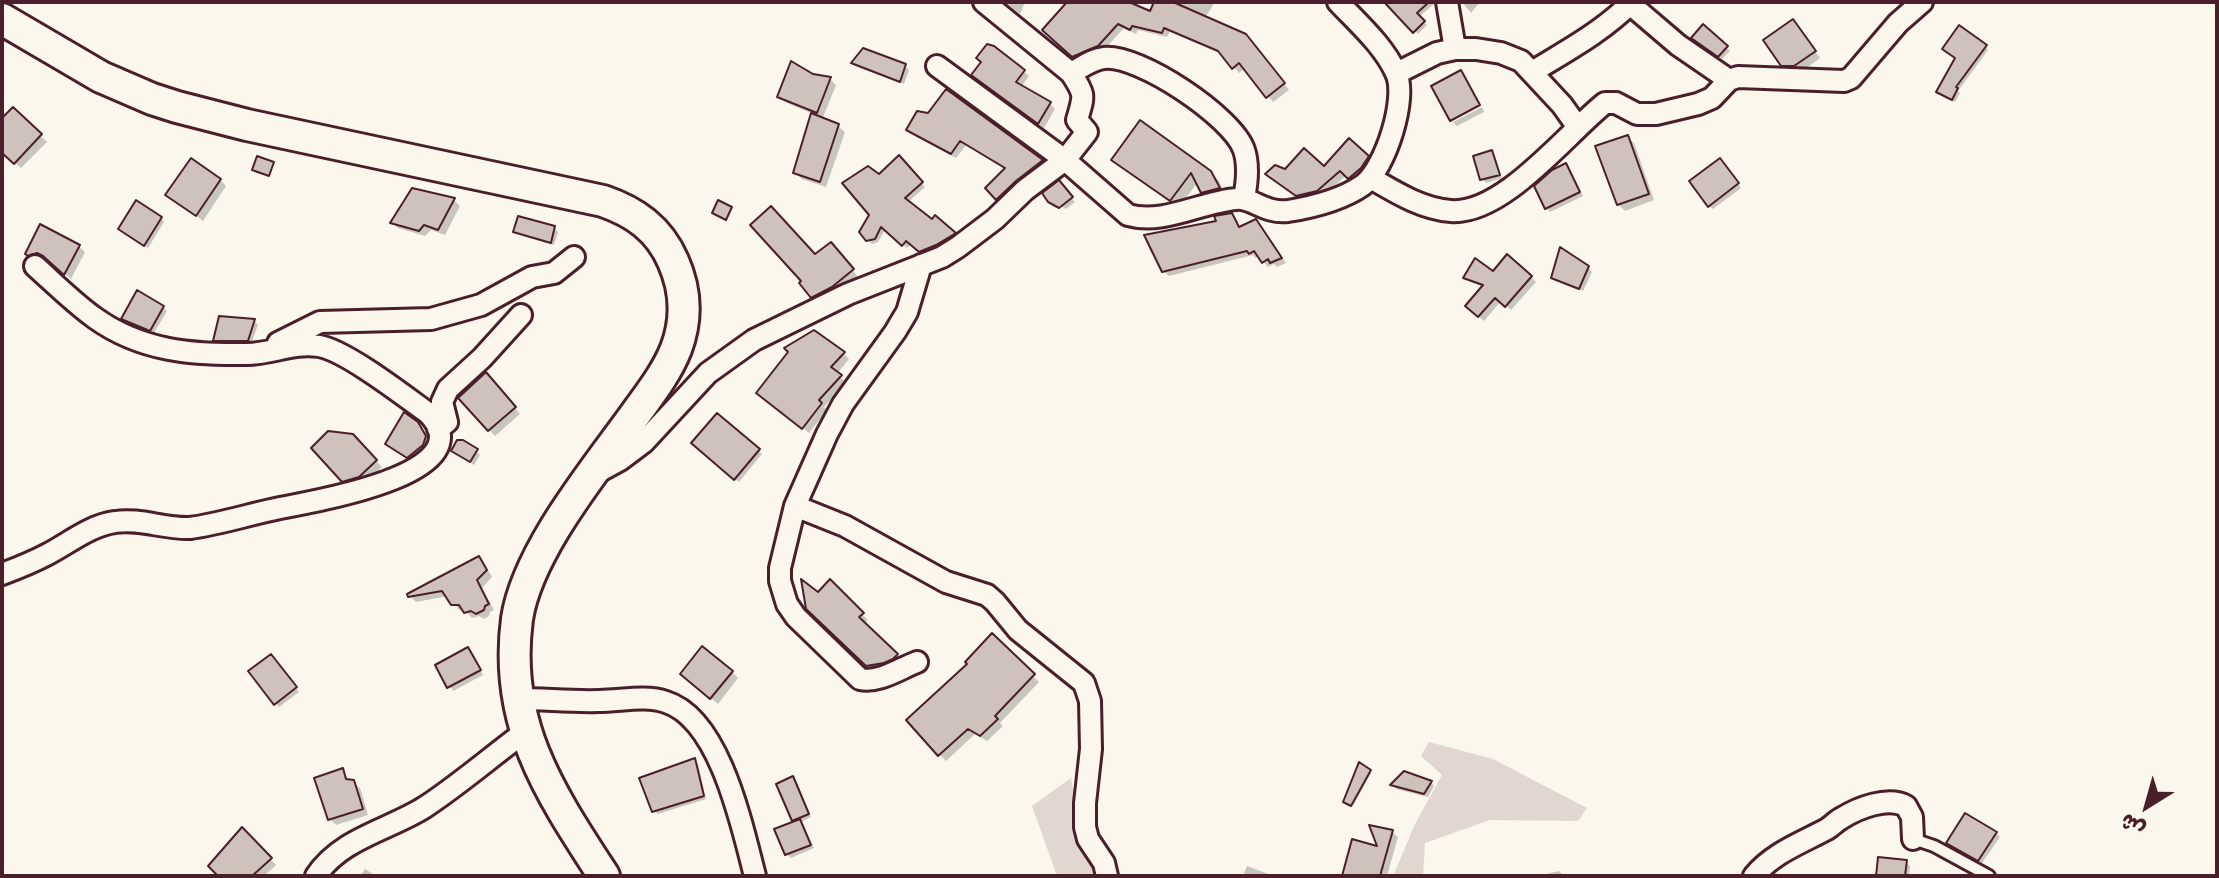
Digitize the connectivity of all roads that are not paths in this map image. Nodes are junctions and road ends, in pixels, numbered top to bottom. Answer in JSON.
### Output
{"nodes":[{"id":1,"x":984,"y":2,"type":"edge"},
{"id":2,"x":1338,"y":2,"type":"edge"},
{"id":3,"x":1447,"y":2,"type":"edge"},
{"id":4,"x":1922,"y":2,"type":"edge"},
{"id":5,"x":1631,"y":3,"type":"edge"},
{"id":6,"x":2,"y":19,"type":"edge"},
{"id":7,"x":1455,"y":49,"type":"junction"},
{"id":8,"x":937,"y":66,"type":"dead end"},
{"id":9,"x":1532,"y":72,"type":"junction"},
{"id":10,"x":1071,"y":73,"type":"junction"},
{"id":11,"x":1397,"y":73,"type":"junction"},
{"id":12,"x":1729,"y":80,"type":"junction"},
{"id":13,"x":1577,"y":126,"type":"junction"},
{"id":14,"x":1065,"y":160,"type":"junction"},
{"id":15,"x":1371,"y":178,"type":"junction"},
{"id":16,"x":1244,"y":198,"type":"junction"},
{"id":17,"x":574,"y":257,"type":"dead end"},
{"id":18,"x":921,"y":265,"type":"junction"},
{"id":19,"x":35,"y":266,"type":"dead end"},
{"id":20,"x":521,"y":315,"type":"dead end"},
{"id":21,"x":257,"y":354,"type":"junction"},
{"id":22,"x":438,"y":429,"type":"junction"},
{"id":23,"x":591,"y":476,"type":"junction"},
{"id":24,"x":795,"y":506,"type":"junction"},
{"id":25,"x":2,"y":574,"type":"edge"},
{"id":26,"x":917,"y":662,"type":"dead end"},
{"id":27,"x":519,"y":699,"type":"junction"},
{"id":28,"x":526,"y":731,"type":"junction"},
{"id":29,"x":1913,"y":839,"type":"joint"},
{"id":30,"x":334,"y":866,"type":"edge"},
{"id":31,"x":316,"y":876,"type":"edge"},
{"id":32,"x":604,"y":876,"type":"edge"},
{"id":33,"x":755,"y":876,"type":"edge"},
{"id":34,"x":1107,"y":876,"type":"edge"},
{"id":35,"x":1754,"y":876,"type":"edge"},
{"id":36,"x":1989,"y":876,"type":"edge"}],
"edges":[{"from":1,"to":10,"type":"street"},
{"from":2,"to":11,"type":"street"},
{"from":3,"to":7,"type":"street"},
{"from":4,"to":12,"type":"street"},
{"from":5,"to":9,"type":"street"},
{"from":5,"to":12,"type":"street"},
{"from":6,"to":23,"type":"main road"},
{"from":7,"to":9,"type":"street"},
{"from":7,"to":11,"type":"street"},
{"from":8,"to":14,"type":"street"},
{"from":9,"to":13,"type":"street"},
{"from":10,"to":14,"type":"street"},
{"from":10,"to":16,"type":"street"},
{"from":11,"to":15,"type":"street"},
{"from":12,"to":13,"type":"street"},
{"from":13,"to":15,"type":"street"},
{"from":14,"to":16,"type":"street"},
{"from":14,"to":18,"type":"street"},
{"from":15,"to":16,"type":"street"},
{"from":17,"to":21,"type":"street"},
{"from":18,"to":23,"type":"street"},
{"from":18,"to":24,"type":"street"},
{"from":19,"to":21,"type":"street"},
{"from":20,"to":22,"type":"street"},
{"from":21,"to":22,"type":"street"},
{"from":22,"to":25,"type":"street"},
{"from":23,"to":27,"type":"main road"},
{"from":24,"to":26,"type":"street"},
{"from":24,"to":34,"type":"street"},
{"from":27,"to":28,"type":"main road"},
{"from":27,"to":33,"type":"street"},
{"from":28,"to":30,"type":"street"},
{"from":28,"to":32,"type":"main road"},
{"from":29,"to":35,"type":"street"},
{"from":29,"to":36,"type":"lane"},
{"from":30,"to":31,"type":"street"}]}
